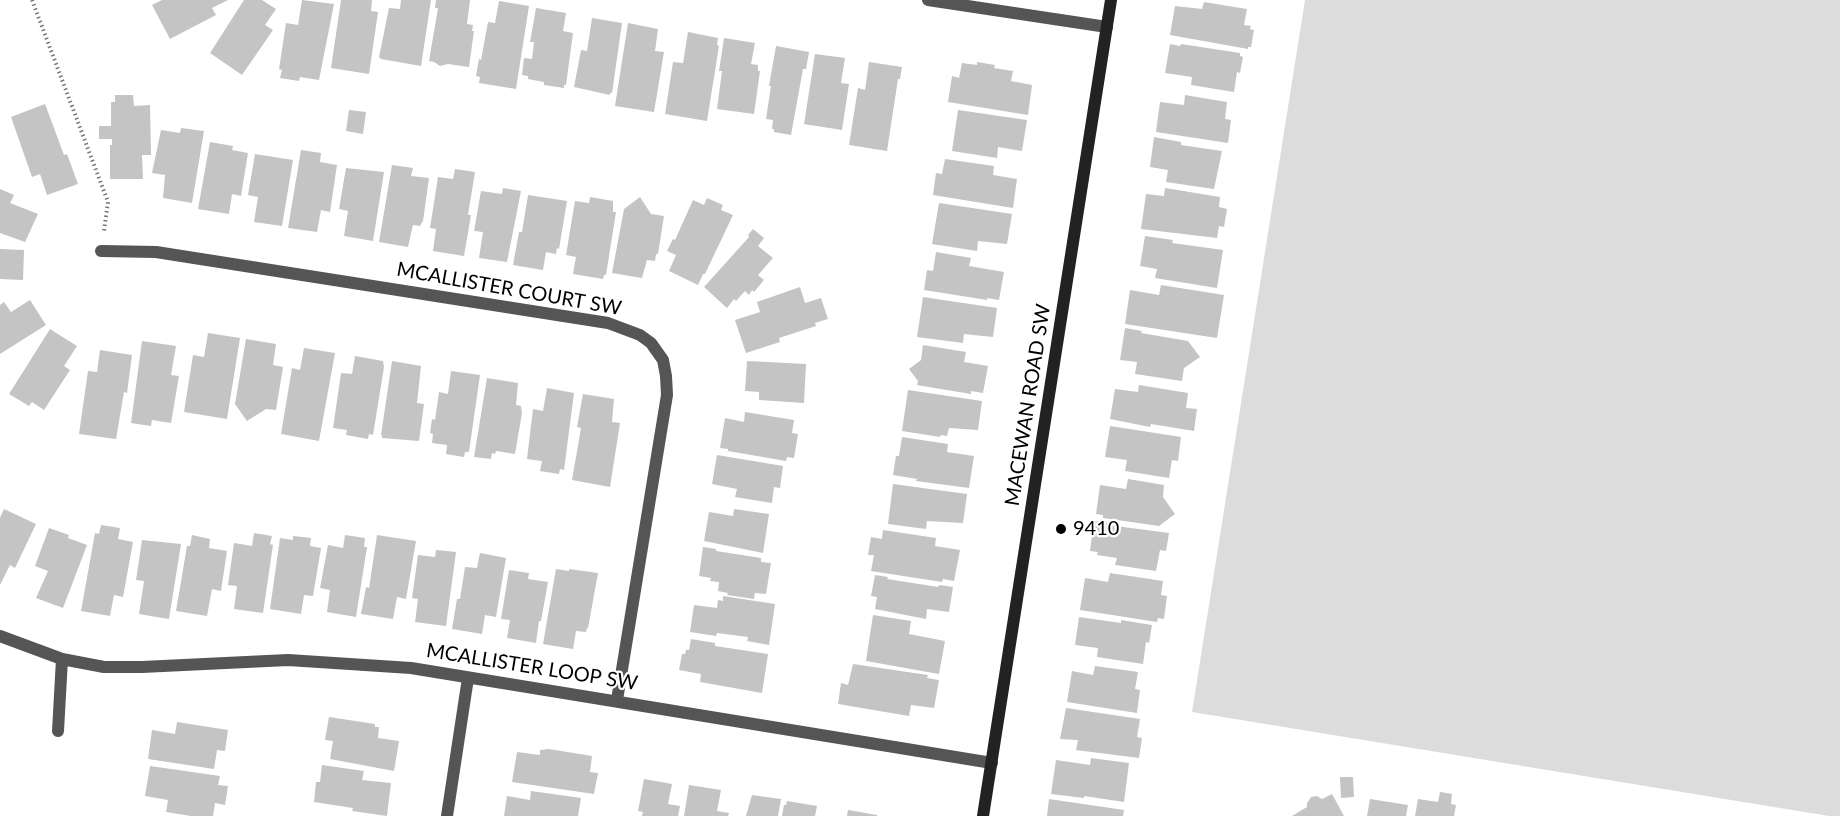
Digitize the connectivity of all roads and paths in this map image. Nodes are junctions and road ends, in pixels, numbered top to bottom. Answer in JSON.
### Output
{"nodes":[{"id":1,"x":32,"y":0,"type":"edge"},
{"id":2,"x":928,"y":0,"type":"edge"},
{"id":3,"x":1111,"y":0,"type":"edge"},
{"id":4,"x":1107,"y":27,"type":"junction"},
{"id":5,"x":101,"y":251,"type":"joint"},
{"id":6,"x":0,"y":636,"type":"edge"},
{"id":7,"x":62,"y":659,"type":"junction"},
{"id":8,"x":468,"y":678,"type":"junction"},
{"id":9,"x":617,"y":700,"type":"junction"},
{"id":10,"x":58,"y":731,"type":"dead end"},
{"id":11,"x":992,"y":763,"type":"junction"},
{"id":12,"x":447,"y":816,"type":"edge"},
{"id":13,"x":983,"y":816,"type":"edge"}],
"edges":[{"from":1,"to":5,"type":"path"},
{"from":2,"to":4,"type":"street"},
{"from":3,"to":4,"type":"street","name":"MACEWAN ROAD SW"},
{"from":4,"to":11,"type":"street","name":"MACEWAN ROAD SW"},
{"from":5,"to":9,"type":"street","name":"MCALLISTER COURT SW"},
{"from":6,"to":7,"type":"street","name":"MCALLISTER LOOP SW"},
{"from":7,"to":8,"type":"street","name":"MCALLISTER LOOP SW"},
{"from":7,"to":10,"type":"street"},
{"from":8,"to":9,"type":"street","name":"MCALLISTER LOOP SW"},
{"from":8,"to":12,"type":"street"},
{"from":9,"to":11,"type":"street","name":"MCALLISTER LOOP SW"},
{"from":11,"to":13,"type":"street","name":"MACEWAN ROAD SW"}]}
